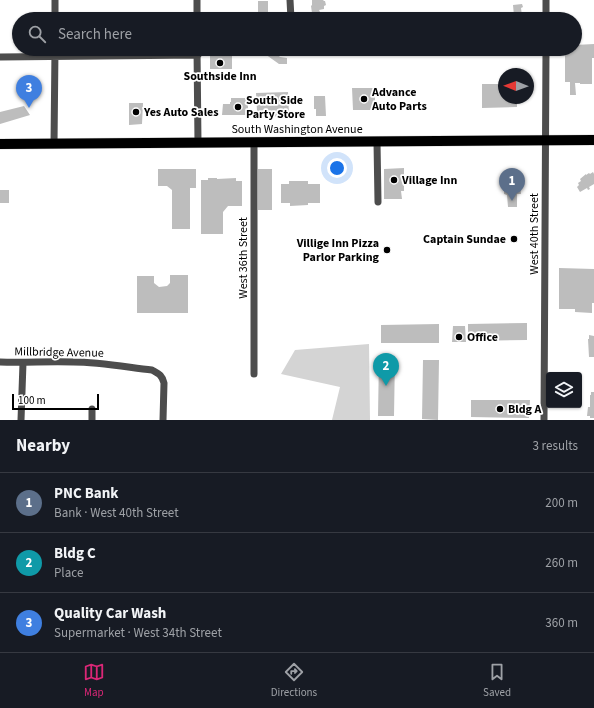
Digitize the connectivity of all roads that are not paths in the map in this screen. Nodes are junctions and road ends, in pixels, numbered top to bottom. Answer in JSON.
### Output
{"nodes":[{"id":1,"x":55,"y":0,"type":"edge"},
{"id":2,"x":197,"y":0,"type":"edge"},
{"id":3,"x":290,"y":0,"type":"edge"},
{"id":4,"x":546,"y":0,"type":"edge"},
{"id":5,"x":55,"y":12,"type":"edge"},
{"id":6,"x":197,"y":12,"type":"edge"},
{"id":7,"x":290,"y":12,"type":"edge"},
{"id":8,"x":546,"y":12,"type":"edge"},
{"id":9,"x":84,"y":56,"type":"edge"},
{"id":10,"x":198,"y":56,"type":"edge"},
{"id":11,"x":546,"y":56,"type":"edge"},
{"id":12,"x":0,"y":57,"type":"edge"},
{"id":13,"x":55,"y":57,"type":"junction"},
{"id":14,"x":545,"y":140,"type":"junction"},
{"id":15,"x":594,"y":140,"type":"edge"},
{"id":16,"x":254,"y":142,"type":"junction"},
{"id":17,"x":377,"y":142,"type":"junction"},
{"id":18,"x":198,"y":143,"type":"junction"},
{"id":19,"x":0,"y":144,"type":"edge"},
{"id":20,"x":54,"y":144,"type":"junction"},
{"id":21,"x":378,"y":202,"type":"dead end"},
{"id":22,"x":0,"y":362,"type":"edge"},
{"id":23,"x":23,"y":363,"type":"junction"},
{"id":24,"x":254,"y":374,"type":"dead end"},
{"id":25,"x":92,"y":409,"type":"dead end"},
{"id":26,"x":21,"y":420,"type":"edge"},
{"id":27,"x":92,"y":420,"type":"edge"},
{"id":28,"x":163,"y":420,"type":"edge"},
{"id":29,"x":544,"y":420,"type":"edge"}],
"edges":[{"from":1,"to":5,"type":"street"},
{"from":2,"to":6,"type":"street"},
{"from":3,"to":7,"type":"street"},
{"from":4,"to":8,"type":"street"},
{"from":9,"to":13,"type":"street"},
{"from":10,"to":18,"type":"street"},
{"from":11,"to":14,"type":"street","name":"West 40th Street"},
{"from":12,"to":13,"type":"street"},
{"from":13,"to":20,"type":"street"},
{"from":14,"to":15,"type":"main road","name":"South Washington Avenue"},
{"from":14,"to":17,"type":"main road","name":"South Washington Avenue"},
{"from":14,"to":29,"type":"street","name":"West 40th Street"},
{"from":16,"to":17,"type":"main road","name":"South Washington Avenue"},
{"from":16,"to":18,"type":"main road","name":"South Washington Avenue"},
{"from":16,"to":24,"type":"street","name":"West 36th Street"},
{"from":17,"to":21,"type":"street"},
{"from":18,"to":20,"type":"main road","name":"South Washington Avenue"},
{"from":19,"to":20,"type":"main road","name":"South Washington Avenue"},
{"from":22,"to":23,"type":"street","name":"Millbridge Avenue"},
{"from":23,"to":26,"type":"street"},
{"from":23,"to":28,"type":"street","name":"Millbridge Avenue"},
{"from":25,"to":27,"type":"street"}]}
